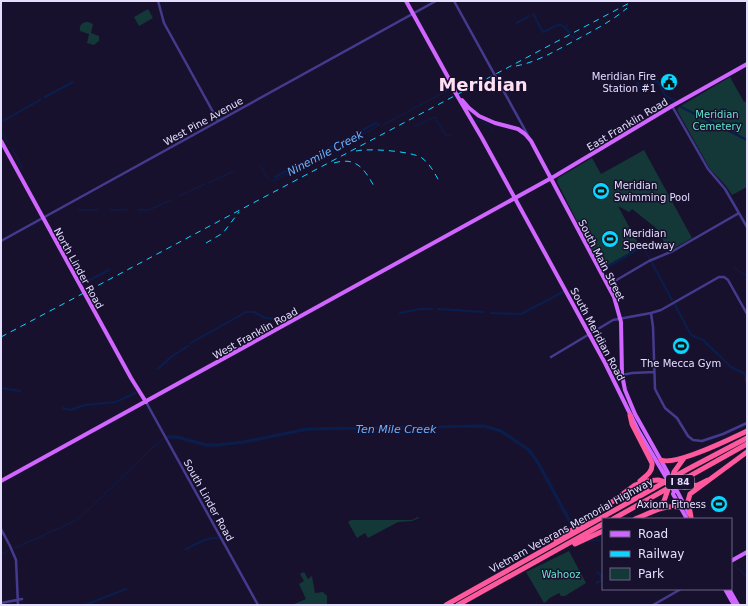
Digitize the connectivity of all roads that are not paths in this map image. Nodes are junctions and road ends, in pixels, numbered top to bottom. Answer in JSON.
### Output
{"nodes":[{"id":1,"x":158,"y":1,"type":"edge"},
{"id":2,"x":406,"y":1,"type":"edge"},
{"id":3,"x":436,"y":1,"type":"edge"},
{"id":4,"x":454,"y":1,"type":"edge"},
{"id":5,"x":413,"y":14,"type":"junction"},
{"id":6,"x":747,"y":64,"type":"edge"},
{"id":7,"x":454,"y":88,"type":"junction"},
{"id":8,"x":672,"y":106,"type":"junction"},
{"id":9,"x":218,"y":121,"type":"junction"},
{"id":10,"x":1,"y":141,"type":"edge"},
{"id":11,"x":531,"y":141,"type":"junction"},
{"id":12,"x":551,"y":178,"type":"junction"},
{"id":13,"x":515,"y":198,"type":"junction"},
{"id":14,"x":739,"y":213,"type":"junction"},
{"id":15,"x":43,"y":218,"type":"junction"},
{"id":16,"x":747,"y":227,"type":"edge"},
{"id":17,"x":1,"y":241,"type":"edge"},
{"id":18,"x":608,"y":285,"type":"junction"},
{"id":19,"x":651,"y":313,"type":"junction"},
{"id":20,"x":747,"y":314,"type":"edge"},
{"id":21,"x":620,"y":318,"type":"junction"},
{"id":22,"x":589,"y":334,"type":"junction"},
{"id":23,"x":551,"y":357,"type":"dead end"},
{"id":24,"x":654,"y":372,"type":"junction"},
{"id":25,"x":622,"y":375,"type":"junction"},
{"id":26,"x":747,"y":375,"type":"edge"},
{"id":27,"x":747,"y":382,"type":"edge"},
{"id":28,"x":146,"y":402,"type":"junction"},
{"id":29,"x":629,"y":402,"type":"joint"},
{"id":30,"x":633,"y":414,"type":"junction"},
{"id":31,"x":747,"y":423,"type":"edge"},
{"id":32,"x":747,"y":431,"type":"edge"},
{"id":33,"x":747,"y":438,"type":"edge"},
{"id":34,"x":747,"y":444,"type":"edge"},
{"id":35,"x":747,"y":452,"type":"edge"},
{"id":36,"x":684,"y":458,"type":"junction"},
{"id":37,"x":661,"y":460,"type":"junction"},
{"id":38,"x":667,"y":477,"type":"junction"},
{"id":39,"x":708,"y":480,"type":"junction"},
{"id":40,"x":1,"y":481,"type":"edge"},
{"id":41,"x":670,"y":484,"type":"junction"},
{"id":42,"x":635,"y":485,"type":"junction"},
{"id":43,"x":674,"y":491,"type":"junction"},
{"id":44,"x":679,"y":507,"type":"junction"},
{"id":45,"x":654,"y":511,"type":"junction"},
{"id":46,"x":615,"y":518,"type":"edge"},
{"id":47,"x":637,"y":518,"type":"edge"},
{"id":48,"x":690,"y":518,"type":"edge"},
{"id":49,"x":602,"y":525,"type":"edge"},
{"id":50,"x":1,"y":529,"type":"edge"},
{"id":51,"x":602,"y":531,"type":"edge"},
{"id":52,"x":747,"y":552,"type":"edge"},
{"id":53,"x":529,"y":559,"type":"junction"},
{"id":54,"x":732,"y":560,"type":"edge"},
{"id":55,"x":522,"y":570,"type":"junction"},
{"id":56,"x":679,"y":590,"type":"edge"},
{"id":57,"x":726,"y":590,"type":"edge"},
{"id":58,"x":730,"y":590,"type":"edge"},
{"id":59,"x":22,"y":598,"type":"dead end"},
{"id":60,"x":17,"y":599,"type":"junction"},
{"id":61,"x":1,"y":604,"type":"edge"},
{"id":62,"x":18,"y":605,"type":"edge"},
{"id":63,"x":258,"y":605,"type":"edge"},
{"id":64,"x":446,"y":605,"type":"edge"},
{"id":65,"x":458,"y":605,"type":"edge"},
{"id":66,"x":653,"y":605,"type":"edge"},
{"id":67,"x":734,"y":605,"type":"edge"},
{"id":68,"x":738,"y":605,"type":"edge"}],
"edges":[{"from":1,"to":9,"type":"street"},
{"from":2,"to":5,"type":"main road"},
{"from":3,"to":5,"type":"street","name":"West Pine Avenue"},
{"from":4,"to":11,"type":"street"},
{"from":5,"to":7,"type":"main road"},
{"from":5,"to":9,"type":"street","name":"West Pine Avenue"},
{"from":6,"to":8,"type":"main road","name":"East Franklin Road"},
{"from":7,"to":11,"type":"main road"},
{"from":7,"to":13,"type":"main road","name":"South Meridian Road"},
{"from":8,"to":12,"type":"main road","name":"East Franklin Road"},
{"from":8,"to":14,"type":"street"},
{"from":9,"to":15,"type":"street","name":"West Pine Avenue"},
{"from":10,"to":15,"type":"main road","name":"North Linder Road"},
{"from":11,"to":12,"type":"main road","name":"South Main Street"},
{"from":12,"to":13,"type":"main road","name":"East Franklin Road"},
{"from":12,"to":18,"type":"main road","name":"South Main Street"},
{"from":13,"to":22,"type":"main road","name":"South Meridian Road"},
{"from":13,"to":28,"type":"main road","name":"West Franklin Road"},
{"from":14,"to":16,"type":"street"},
{"from":14,"to":18,"type":"street"},
{"from":15,"to":17,"type":"street","name":"West Pine Avenue"},
{"from":15,"to":28,"type":"main road","name":"North Linder Road"},
{"from":18,"to":21,"type":"main road","name":"South Main Street"},
{"from":19,"to":20,"type":"street"},
{"from":19,"to":21,"type":"street"},
{"from":19,"to":24,"type":"street"},
{"from":21,"to":22,"type":"street"},
{"from":21,"to":25,"type":"main road","name":"South Main Street"},
{"from":22,"to":23,"type":"street"},
{"from":22,"to":30,"type":"main road","name":"South Meridian Road"},
{"from":24,"to":25,"type":"street"},
{"from":24,"to":31,"type":"street"},
{"from":25,"to":29,"type":"main road","name":"South Main Street"},
{"from":26,"to":27,"type":"street"},
{"from":28,"to":40,"type":"main road","name":"West Franklin Road"},
{"from":28,"to":63,"type":"street","name":"South Linder Road"},
{"from":29,"to":30,"type":"main road","name":"South Meridian Road"},
{"from":30,"to":37,"type":"main road","name":"South Meridian Road"},
{"from":30,"to":38,"type":"main road","name":"South Meridian Road"},
{"from":30,"to":42,"type":"highway"},
{"from":32,"to":36,"type":"highway"},
{"from":33,"to":53,"type":"highway","name":"Vietnam Veterans Memorial Highway","number":"I 84"},
{"from":34,"to":46,"type":"highway","name":"Vietnam Veterans Memorial Highway","number":"I 84"},
{"from":35,"to":39,"type":"highway"},
{"from":36,"to":37,"type":"highway"},
{"from":36,"to":41,"type":"highway"},
{"from":37,"to":38,"type":"main road","name":"South Meridian Road"},
{"from":38,"to":41,"type":"main road","name":"South Meridian Road"},
{"from":39,"to":41,"type":"highway"},
{"from":39,"to":48,"type":"highway"},
{"from":41,"to":42,"type":"highway"},
{"from":41,"to":43,"type":"main road","name":"South Meridian Road"},
{"from":41,"to":45,"type":"highway"},
{"from":42,"to":53,"type":"highway"},
{"from":43,"to":44,"type":"main road","name":"South Meridian Road"},
{"from":43,"to":48,"type":"main road","name":"South Meridian Road"},
{"from":44,"to":45,"type":"highway"},
{"from":44,"to":48,"type":"main road","name":"South Meridian Road"},
{"from":45,"to":47,"type":"highway"},
{"from":49,"to":55,"type":"highway","name":"Vietnam Veterans Memorial Highway"},
{"from":50,"to":60,"type":"street"},
{"from":51,"to":55,"type":"highway"},
{"from":52,"to":54,"type":"main road"},
{"from":53,"to":64,"type":"highway","name":"Vietnam Veterans Memorial Highway","number":"I 84"},
{"from":55,"to":65,"type":"highway","name":"Vietnam Veterans Memorial Highway"},
{"from":56,"to":66,"type":"street"},
{"from":57,"to":67,"type":"main road"},
{"from":58,"to":68,"type":"main road"},
{"from":59,"to":60,"type":"street"},
{"from":60,"to":61,"type":"street"},
{"from":60,"to":62,"type":"street"}]}
